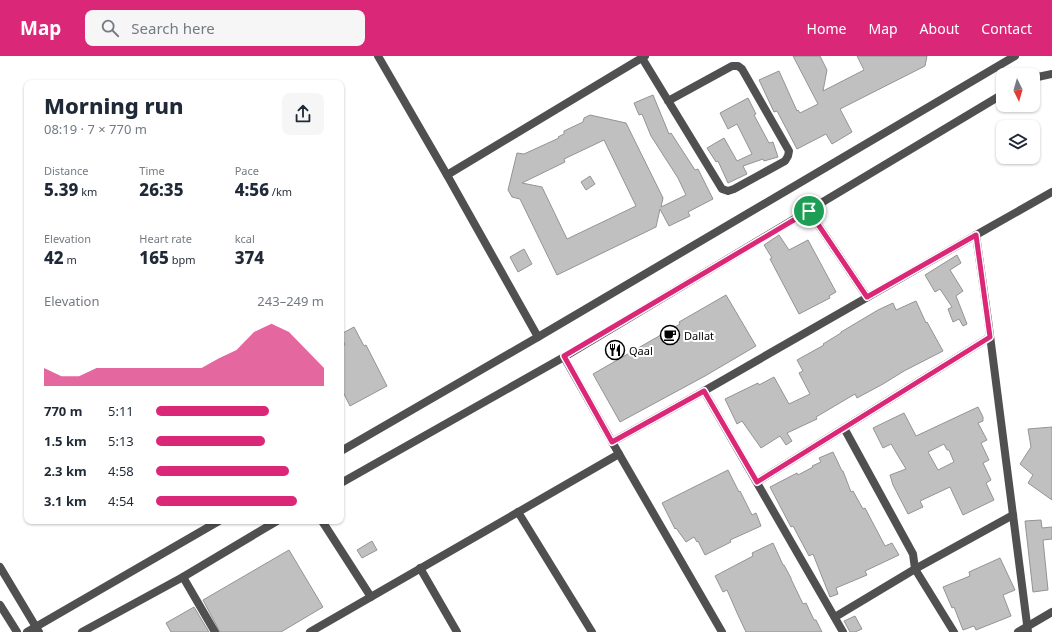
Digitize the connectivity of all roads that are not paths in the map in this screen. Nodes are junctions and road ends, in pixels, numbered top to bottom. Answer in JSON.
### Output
{"nodes":[{"id":1,"x":378,"y":56,"type":"edge"},
{"id":2,"x":1015,"y":56,"type":"edge"},
{"id":3,"x":643,"y":57,"type":"edge"},
{"id":4,"x":1052,"y":74,"type":"edge"},
{"id":5,"x":1040,"y":77,"type":"edge"},
{"id":6,"x":996,"y":98,"type":"edge"},
{"id":7,"x":668,"y":101,"type":"junction"},
{"id":8,"x":448,"y":175,"type":"junction"},
{"id":9,"x":1052,"y":192,"type":"edge"},
{"id":10,"x":809,"y":211,"type":"junction"},
{"id":11,"x":976,"y":235,"type":"junction"},
{"id":12,"x":867,"y":297,"type":"junction"},
{"id":13,"x":538,"y":337,"type":"junction"},
{"id":14,"x":990,"y":337,"type":"junction"},
{"id":15,"x":564,"y":356,"type":"junction"},
{"id":16,"x":704,"y":391,"type":"junction"},
{"id":17,"x":844,"y":428,"type":"junction"},
{"id":18,"x":612,"y":442,"type":"junction"},
{"id":19,"x":344,"y":449,"type":"edge"},
{"id":20,"x":619,"y":454,"type":"junction"},
{"id":21,"x":344,"y":481,"type":"edge"},
{"id":22,"x":757,"y":482,"type":"junction"},
{"id":23,"x":518,"y":512,"type":"junction"},
{"id":24,"x":1013,"y":515,"type":"junction"},
{"id":25,"x":214,"y":524,"type":"edge"},
{"id":26,"x":272,"y":524,"type":"edge"},
{"id":27,"x":324,"y":524,"type":"edge"},
{"id":28,"x":0,"y":567,"type":"edge"},
{"id":29,"x":420,"y":568,"type":"junction"},
{"id":30,"x":916,"y":569,"type":"junction"},
{"id":31,"x":183,"y":577,"type":"junction"},
{"id":32,"x":371,"y":597,"type":"junction"},
{"id":33,"x":0,"y":605,"type":"edge"},
{"id":34,"x":1052,"y":612,"type":"edge"},
{"id":35,"x":835,"y":617,"type":"junction"},
{"id":36,"x":37,"y":629,"type":"edge"},
{"id":37,"x":1028,"y":629,"type":"edge"},
{"id":38,"x":319,"y":630,"type":"edge"},
{"id":39,"x":17,"y":632,"type":"edge"},
{"id":40,"x":27,"y":632,"type":"edge"},
{"id":41,"x":82,"y":632,"type":"edge"},
{"id":42,"x":215,"y":632,"type":"edge"},
{"id":43,"x":310,"y":632,"type":"edge"},
{"id":44,"x":457,"y":632,"type":"edge"},
{"id":45,"x":592,"y":632,"type":"edge"},
{"id":46,"x":722,"y":632,"type":"edge"},
{"id":47,"x":843,"y":632,"type":"edge"},
{"id":48,"x":954,"y":632,"type":"edge"},
{"id":49,"x":1018,"y":632,"type":"edge"}],
"edges":[{"from":1,"to":8,"type":"street"},
{"from":2,"to":13,"type":"street"},
{"from":3,"to":7,"type":"street"},
{"from":3,"to":8,"type":"street"},
{"from":4,"to":5,"type":"street"},
{"from":6,"to":10,"type":"street"},
{"from":7,"to":7,"type":"street"},
{"from":8,"to":13,"type":"street"},
{"from":9,"to":11,"type":"street"},
{"from":10,"to":12,"type":"street"},
{"from":10,"to":15,"type":"street"},
{"from":11,"to":12,"type":"street"},
{"from":11,"to":14,"type":"street"},
{"from":12,"to":16,"type":"street"},
{"from":13,"to":19,"type":"street"},
{"from":14,"to":17,"type":"street"},
{"from":14,"to":24,"type":"street"},
{"from":15,"to":18,"type":"street"},
{"from":15,"to":21,"type":"street"},
{"from":16,"to":18,"type":"street"},
{"from":16,"to":22,"type":"street"},
{"from":17,"to":22,"type":"street"},
{"from":17,"to":30,"type":"street"},
{"from":18,"to":20,"type":"street"},
{"from":20,"to":23,"type":"street"},
{"from":20,"to":46,"type":"street"},
{"from":22,"to":35,"type":"street"},
{"from":23,"to":29,"type":"street"},
{"from":23,"to":45,"type":"street"},
{"from":24,"to":30,"type":"street"},
{"from":24,"to":37,"type":"street"},
{"from":25,"to":36,"type":"street"},
{"from":26,"to":31,"type":"street"},
{"from":27,"to":32,"type":"street"},
{"from":28,"to":36,"type":"street"},
{"from":29,"to":32,"type":"street"},
{"from":29,"to":44,"type":"street"},
{"from":30,"to":35,"type":"street"},
{"from":30,"to":48,"type":"street"},
{"from":31,"to":41,"type":"street"},
{"from":31,"to":42,"type":"street"},
{"from":32,"to":38,"type":"street"},
{"from":33,"to":39,"type":"street"},
{"from":34,"to":37,"type":"street"},
{"from":35,"to":47,"type":"street"},
{"from":36,"to":40,"type":"street"},
{"from":37,"to":49,"type":"street"},
{"from":38,"to":43,"type":"street"}]}
